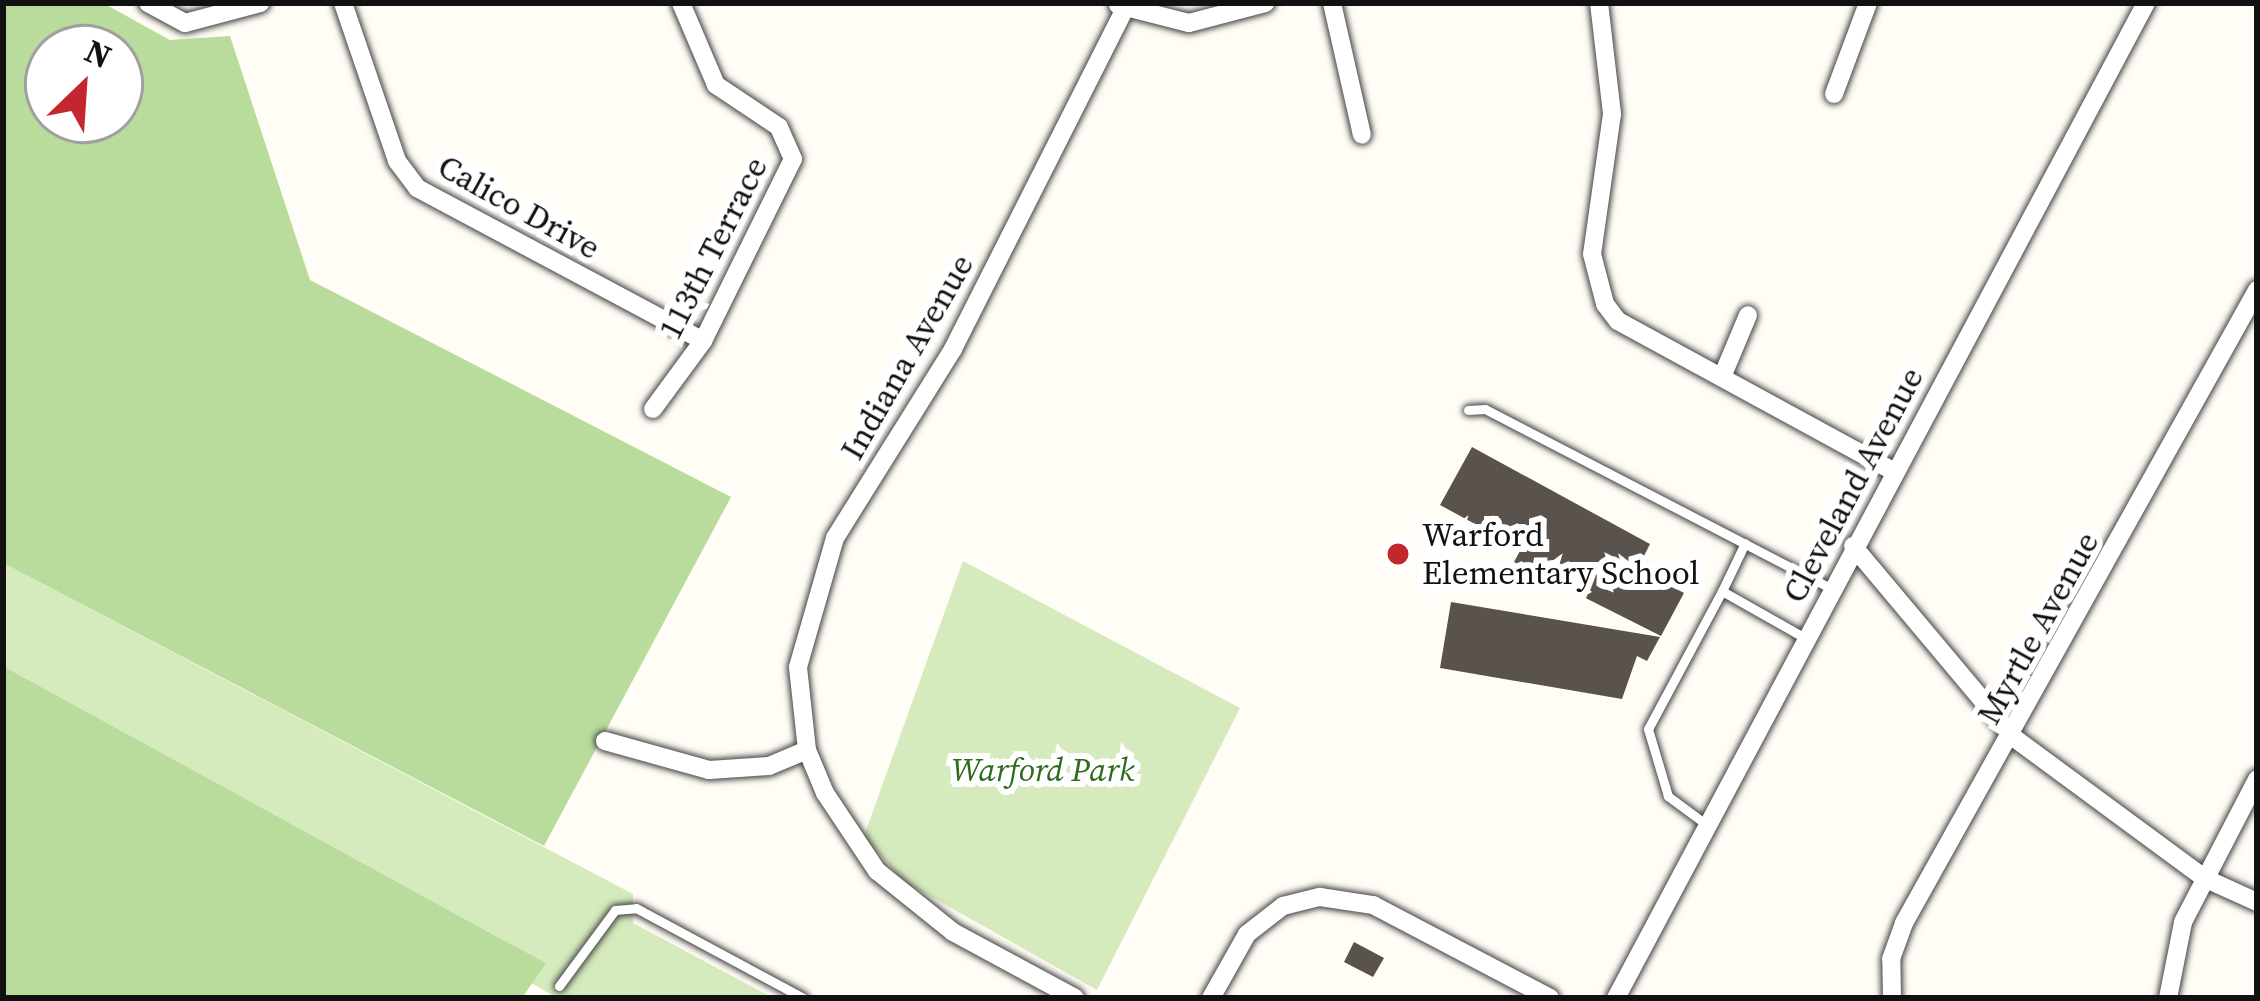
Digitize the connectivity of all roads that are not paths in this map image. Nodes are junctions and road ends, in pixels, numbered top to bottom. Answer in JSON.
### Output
{"nodes":[{"id":1,"x":148,"y":3,"type":"edge"},
{"id":2,"x":260,"y":3,"type":"edge"},
{"id":3,"x":344,"y":3,"type":"edge"},
{"id":4,"x":682,"y":3,"type":"edge"},
{"id":5,"x":1265,"y":3,"type":"edge"},
{"id":6,"x":1332,"y":3,"type":"edge"},
{"id":7,"x":1599,"y":3,"type":"edge"},
{"id":8,"x":1868,"y":3,"type":"edge"},
{"id":9,"x":2146,"y":3,"type":"edge"},
{"id":10,"x":1119,"y":6,"type":"edge"},
{"id":11,"x":1241,"y":6,"type":"edge"},
{"id":12,"x":1834,"y":94,"type":"dead end"},
{"id":13,"x":1362,"y":135,"type":"dead end"},
{"id":14,"x":2257,"y":290,"type":"edge"},
{"id":15,"x":1748,"y":315,"type":"dead end"},
{"id":16,"x":703,"y":341,"type":"junction"},
{"id":17,"x":1722,"y":377,"type":"junction"},
{"id":18,"x":653,"y":409,"type":"dead end"},
{"id":19,"x":1468,"y":410,"type":"dead end"},
{"id":20,"x":1895,"y":472,"type":"junction"},
{"id":21,"x":1745,"y":543,"type":"junction"},
{"id":22,"x":1853,"y":546,"type":"junction"},
{"id":23,"x":1831,"y":588,"type":"junction"},
{"id":24,"x":1722,"y":591,"type":"junction"},
{"id":25,"x":1805,"y":638,"type":"junction"},
{"id":26,"x":2013,"y":737,"type":"junction"},
{"id":27,"x":604,"y":741,"type":"dead end"},
{"id":28,"x":807,"y":750,"type":"junction"},
{"id":29,"x":2257,"y":779,"type":"edge"},
{"id":30,"x":1707,"y":825,"type":"junction"},
{"id":31,"x":2204,"y":878,"type":"junction"},
{"id":32,"x":2257,"y":902,"type":"edge"},
{"id":33,"x":559,"y":986,"type":"dead end"},
{"id":34,"x":802,"y":998,"type":"edge"},
{"id":35,"x":1075,"y":998,"type":"edge"},
{"id":36,"x":1211,"y":998,"type":"edge"},
{"id":37,"x":1550,"y":998,"type":"edge"},
{"id":38,"x":1616,"y":998,"type":"edge"},
{"id":39,"x":1892,"y":998,"type":"edge"},
{"id":40,"x":2168,"y":998,"type":"edge"}],
"edges":[{"from":1,"to":2,"type":"street"},
{"from":3,"to":16,"type":"street","name":"Calico Drive"},
{"from":4,"to":16,"type":"street","name":"113th Terrace"},
{"from":5,"to":11,"type":"street"},
{"from":6,"to":13,"type":"street"},
{"from":7,"to":17,"type":"street"},
{"from":8,"to":12,"type":"street"},
{"from":9,"to":20,"type":"street","name":"Cleveland Avenue"},
{"from":10,"to":11,"type":"street"},
{"from":10,"to":28,"type":"street","name":"Indiana Avenue"},
{"from":14,"to":26,"type":"street","name":"Myrtle Avenue"},
{"from":15,"to":17,"type":"street"},
{"from":16,"to":18,"type":"street","name":"113th Terrace"},
{"from":17,"to":20,"type":"street"},
{"from":19,"to":21,"type":"lane"},
{"from":20,"to":22,"type":"street","name":"Cleveland Avenue"},
{"from":21,"to":23,"type":"lane"},
{"from":21,"to":24,"type":"lane"},
{"from":22,"to":23,"type":"street","name":"Cleveland Avenue"},
{"from":22,"to":26,"type":"street"},
{"from":23,"to":25,"type":"street","name":"Cleveland Avenue"},
{"from":24,"to":25,"type":"lane"},
{"from":24,"to":30,"type":"lane"},
{"from":25,"to":30,"type":"street","name":"Cleveland Avenue"},
{"from":26,"to":31,"type":"street"},
{"from":26,"to":39,"type":"street","name":"Myrtle Avenue"},
{"from":27,"to":28,"type":"street"},
{"from":28,"to":35,"type":"street","name":"Indiana Avenue"},
{"from":29,"to":31,"type":"street"},
{"from":30,"to":38,"type":"street","name":"Cleveland Avenue"},
{"from":31,"to":32,"type":"street"},
{"from":31,"to":40,"type":"street"},
{"from":33,"to":34,"type":"lane"},
{"from":36,"to":37,"type":"street"}]}
